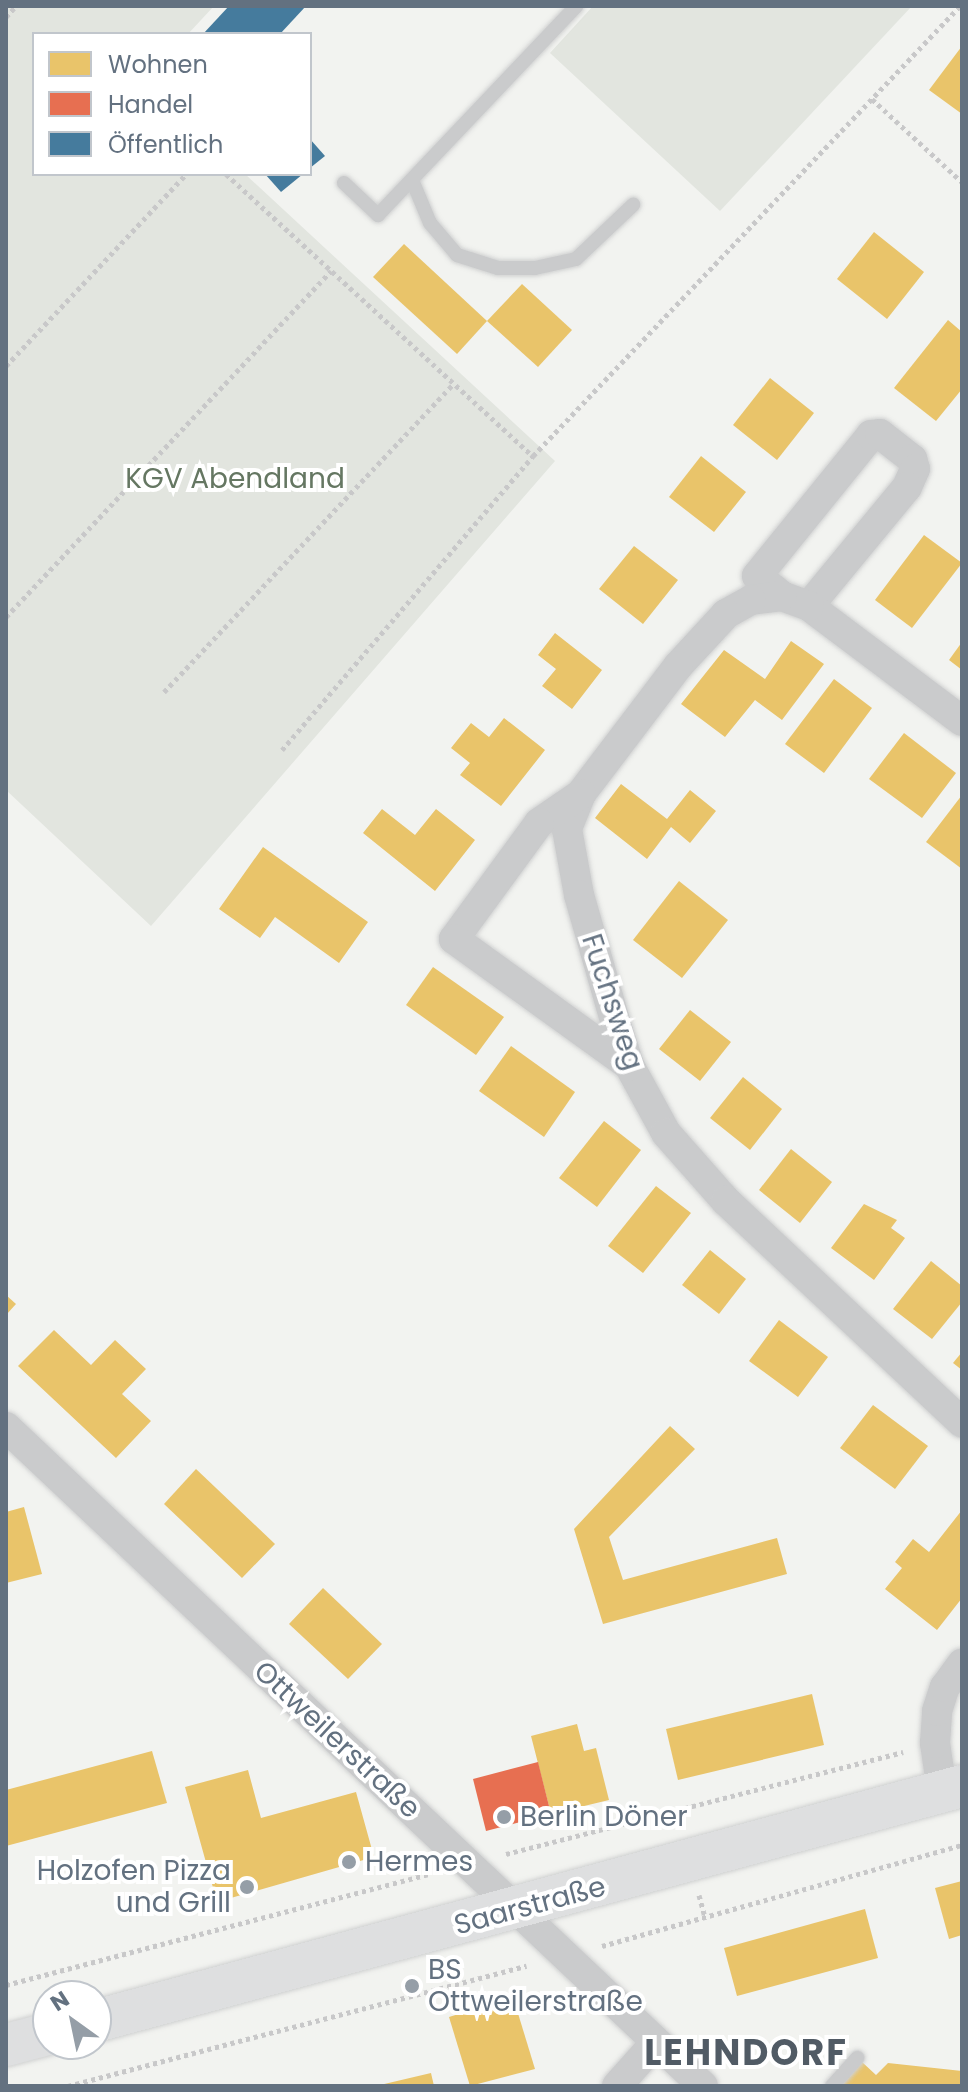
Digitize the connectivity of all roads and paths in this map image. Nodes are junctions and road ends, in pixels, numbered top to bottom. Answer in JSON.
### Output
{"nodes":[{"id":1,"x":16,"y":6,"type":"edge"},
{"id":2,"x":576,"y":6,"type":"edge"},
{"id":3,"x":6,"y":17,"type":"edge"},
{"id":4,"x":872,"y":99,"type":"dead end"},
{"id":5,"x":184,"y":176,"type":"edge"},
{"id":6,"x":412,"y":180,"type":"junction"},
{"id":7,"x":962,"y":182,"type":"edge"},
{"id":8,"x":344,"y":183,"type":"dead end"},
{"id":9,"x":633,"y":205,"type":"dead end"},
{"id":10,"x":331,"y":271,"type":"dead end"},
{"id":11,"x":6,"y":366,"type":"edge"},
{"id":12,"x":452,"y":385,"type":"dead end"},
{"id":13,"x":533,"y":456,"type":"dead end"},
{"id":14,"x":795,"y":601,"type":"junction"},
{"id":15,"x":6,"y":617,"type":"edge"},
{"id":16,"x":164,"y":692,"type":"dead end"},
{"id":17,"x":962,"y":721,"type":"edge"},
{"id":18,"x":282,"y":750,"type":"dead end"},
{"id":19,"x":581,"y":794,"type":"junction"},
{"id":20,"x":629,"y":1065,"type":"junction"},
{"id":21,"x":962,"y":1423,"type":"edge"},
{"id":22,"x":6,"y":1427,"type":"edge"},
{"id":23,"x":962,"y":1664,"type":"edge"},
{"id":24,"x":952,"y":1789,"type":"edge"},
{"id":25,"x":962,"y":1845,"type":"edge"},
{"id":26,"x":517,"y":1909,"type":"junction"},
{"id":27,"x":566,"y":1956,"type":"junction"},
{"id":28,"x":112,"y":2017,"type":"edge"},
{"id":29,"x":32,"y":2038,"type":"edge"},
{"id":30,"x":656,"y":2042,"type":"junction"},
{"id":31,"x":6,"y":2045,"type":"edge"},
{"id":32,"x":857,"y":2058,"type":"dead end"},
{"id":33,"x":68,"y":2086,"type":"edge"},
{"id":34,"x":617,"y":2086,"type":"edge"},
{"id":35,"x":703,"y":2086,"type":"edge"},
{"id":36,"x":832,"y":2086,"type":"edge"}],
"edges":[{"from":1,"to":3,"type":"path"},
{"from":2,"to":6,"type":"lane"},
{"from":4,"to":7,"type":"path"},
{"from":5,"to":11,"type":"path"},
{"from":6,"to":8,"type":"lane"},
{"from":6,"to":9,"type":"lane"},
{"from":10,"to":15,"type":"path"},
{"from":12,"to":16,"type":"path"},
{"from":13,"to":18,"type":"path"},
{"from":14,"to":14,"type":"street"},
{"from":14,"to":17,"type":"street"},
{"from":14,"to":19,"type":"street","name":"Fuchsweg"},
{"from":19,"to":20,"type":"street","name":"Fuchsweg"},
{"from":19,"to":20,"type":"street"},
{"from":20,"to":21,"type":"street","name":"Fuchsweg"},
{"from":22,"to":26,"type":"street","name":"Ottweilerstraße"},
{"from":23,"to":24,"type":"street"},
{"from":24,"to":26,"type":"street","name":"Saarstraße"},
{"from":25,"to":27,"type":"path"},
{"from":26,"to":27,"type":"street","name":"Ottweilerstraße"},
{"from":26,"to":28,"type":"street","name":"Saarstraße"},
{"from":27,"to":30,"type":"street","name":"Ottweilerstraße"},
{"from":27,"to":33,"type":"path"},
{"from":29,"to":31,"type":"street"},
{"from":30,"to":34,"type":"street"},
{"from":30,"to":35,"type":"street","name":"Ottweilerstraße"},
{"from":32,"to":36,"type":"lane"}]}
